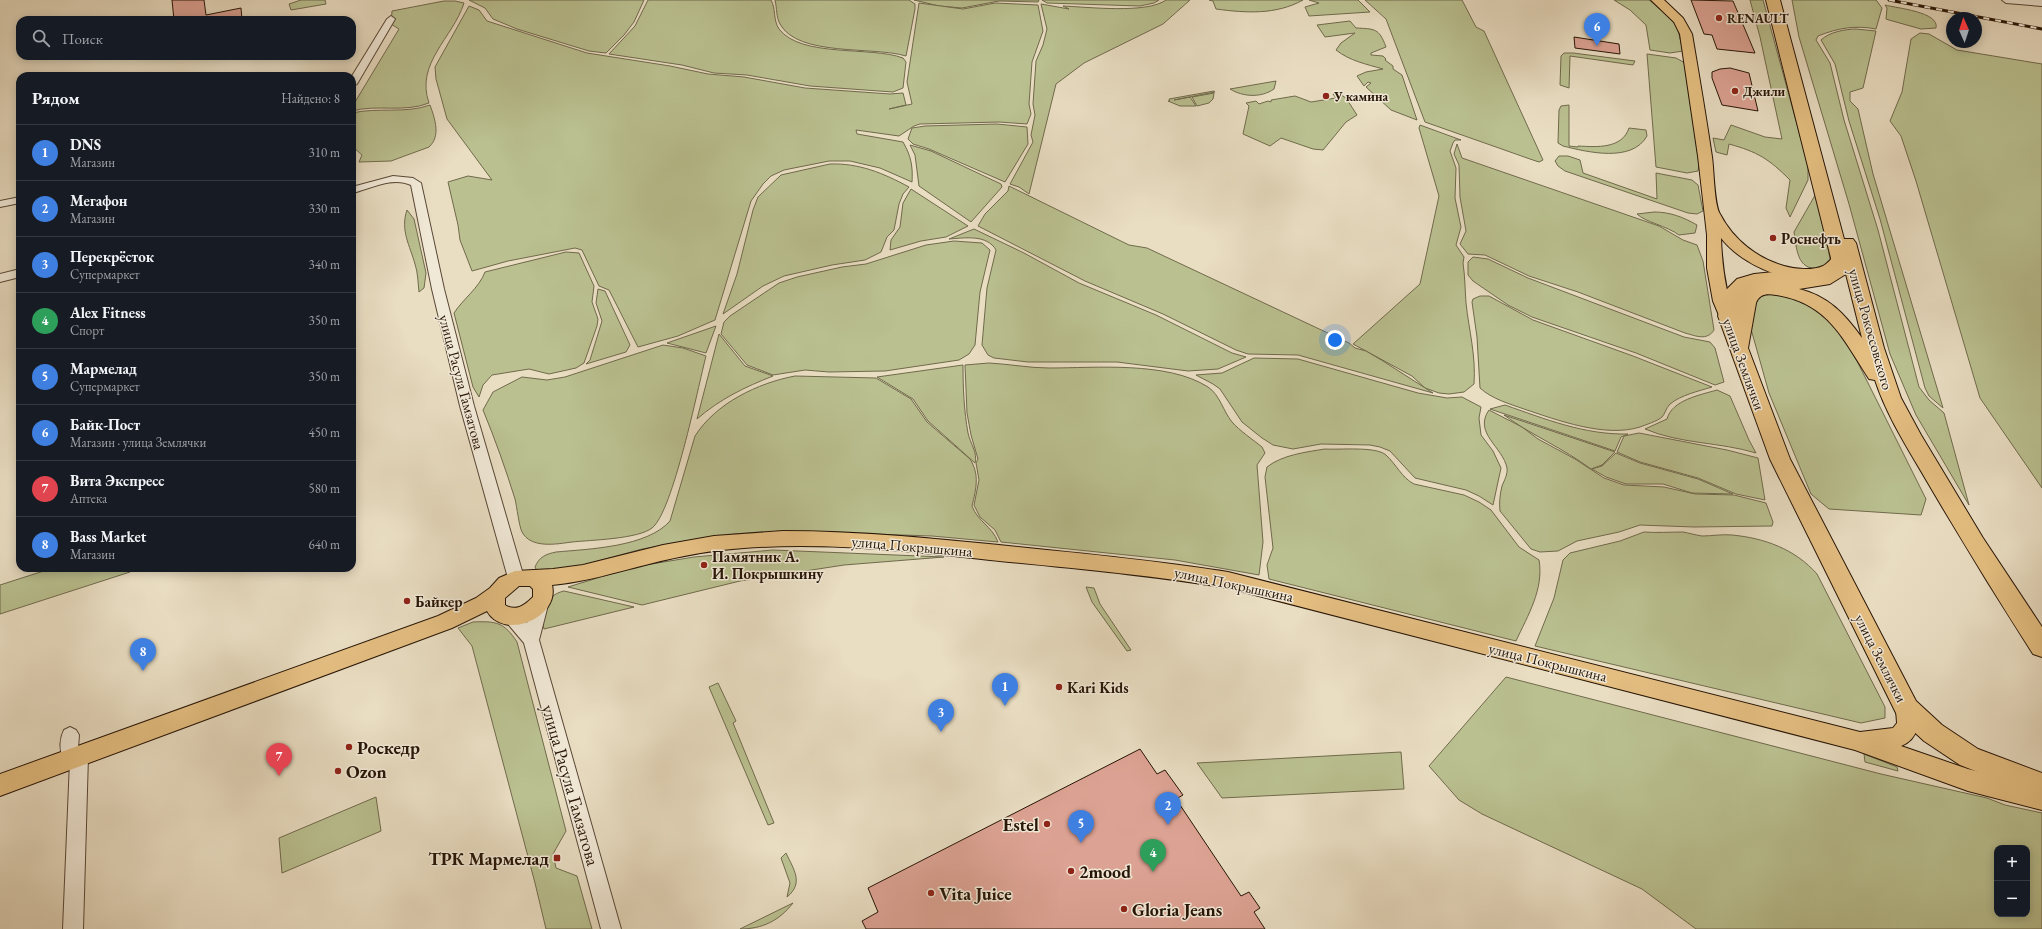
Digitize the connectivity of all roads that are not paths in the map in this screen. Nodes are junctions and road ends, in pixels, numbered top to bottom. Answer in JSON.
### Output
{"nodes":[{"id":1,"x":1657,"y":0,"type":"edge"},
{"id":2,"x":1773,"y":0,"type":"edge"},
{"id":3,"x":1784,"y":0,"type":"edge"},
{"id":4,"x":2006,"y":0,"type":"edge"},
{"id":5,"x":2042,"y":3,"type":"edge"},
{"id":6,"x":391,"y":19,"type":"dead end"},
{"id":7,"x":356,"y":77,"type":"edge"},
{"id":8,"x":356,"y":189,"type":"edge"},
{"id":9,"x":16,"y":201,"type":"edge"},
{"id":10,"x":0,"y":204,"type":"edge"},
{"id":11,"x":1711,"y":211,"type":"junction"},
{"id":12,"x":1714,"y":235,"type":"junction"},
{"id":13,"x":1840,"y":258,"type":"junction"},
{"id":14,"x":16,"y":274,"type":"edge"},
{"id":15,"x":0,"y":278,"type":"edge"},
{"id":16,"x":1774,"y":278,"type":"junction"},
{"id":17,"x":1800,"y":283,"type":"junction"},
{"id":18,"x":1727,"y":316,"type":"junction"},
{"id":19,"x":1739,"y":348,"type":"junction"},
{"id":20,"x":1874,"y":348,"type":"junction"},
{"id":21,"x":1891,"y":398,"type":"junction"},
{"id":22,"x":599,"y":569,"type":"junction"},
{"id":23,"x":525,"y":578,"type":"junction"},
{"id":24,"x":496,"y":594,"type":"junction"},
{"id":25,"x":542,"y":602,"type":"junction"},
{"id":26,"x":508,"y":617,"type":"junction"},
{"id":27,"x":445,"y":622,"type":"junction"},
{"id":28,"x":531,"y":640,"type":"junction"},
{"id":29,"x":2042,"y":647,"type":"edge"},
{"id":30,"x":1907,"y":709,"type":"junction"},
{"id":31,"x":70,"y":736,"type":"dead end"},
{"id":32,"x":1855,"y":740,"type":"junction"},
{"id":33,"x":79,"y":756,"type":"junction"},
{"id":34,"x":2008,"y":773,"type":"junction"},
{"id":35,"x":2042,"y":773,"type":"edge"},
{"id":36,"x":2042,"y":784,"type":"edge"},
{"id":37,"x":0,"y":785,"type":"edge"},
{"id":38,"x":2042,"y":800,"type":"edge"},
{"id":39,"x":73,"y":929,"type":"edge"},
{"id":40,"x":611,"y":929,"type":"edge"}],
"edges":[{"from":1,"to":11,"type":"main road","name":"улица Землячки"},
{"from":2,"to":13,"type":"highway","name":"улица Рокоссовского"},
{"from":3,"to":20,"type":"highway","name":"улица Рокоссовского"},
{"from":4,"to":5,"type":"street"},
{"from":6,"to":7,"type":"street"},
{"from":8,"to":23,"type":"street","name":"улица Расула Гамзатова"},
{"from":9,"to":10,"type":"street"},
{"from":11,"to":12,"type":"main road","name":"улица Землячки"},
{"from":11,"to":13,"type":"main road"},
{"from":12,"to":16,"type":"main road"},
{"from":12,"to":18,"type":"main road","name":"улица Землячки"},
{"from":13,"to":17,"type":"highway"},
{"from":14,"to":15,"type":"street"},
{"from":16,"to":17,"type":"highway"},
{"from":16,"to":18,"type":"highway"},
{"from":17,"to":20,"type":"highway"},
{"from":18,"to":19,"type":"highway","name":"улица Землячки"},
{"from":19,"to":21,"type":"highway"},
{"from":19,"to":30,"type":"highway","name":"улица Землячки"},
{"from":20,"to":21,"type":"highway","name":"улица Рокоссовского"},
{"from":21,"to":29,"type":"highway","name":"улица Рокоссовского"},
{"from":22,"to":23,"type":"main road","name":"улица Покрышкина"},
{"from":22,"to":25,"type":"main road","name":"улица Покрышкина"},
{"from":22,"to":32,"type":"main road","name":"улица Покрышкина"},
{"from":23,"to":24,"type":"main road"},
{"from":23,"to":25,"type":"main road"},
{"from":24,"to":26,"type":"main road"},
{"from":24,"to":27,"type":"main road"},
{"from":25,"to":26,"type":"main road"},
{"from":25,"to":28,"type":"street","name":"улица Расула Гамзатова"},
{"from":26,"to":27,"type":"main road"},
{"from":26,"to":28,"type":"street","name":"улица Расула Гамзатова"},
{"from":27,"to":33,"type":"main road"},
{"from":28,"to":40,"type":"street","name":"улица Расула Гамзатова"},
{"from":30,"to":32,"type":"main road"},
{"from":30,"to":34,"type":"highway"},
{"from":31,"to":33,"type":"street"},
{"from":32,"to":38,"type":"main road"},
{"from":33,"to":37,"type":"main road"},
{"from":33,"to":39,"type":"street"},
{"from":34,"to":35,"type":"highway"},
{"from":34,"to":36,"type":"highway"}]}
